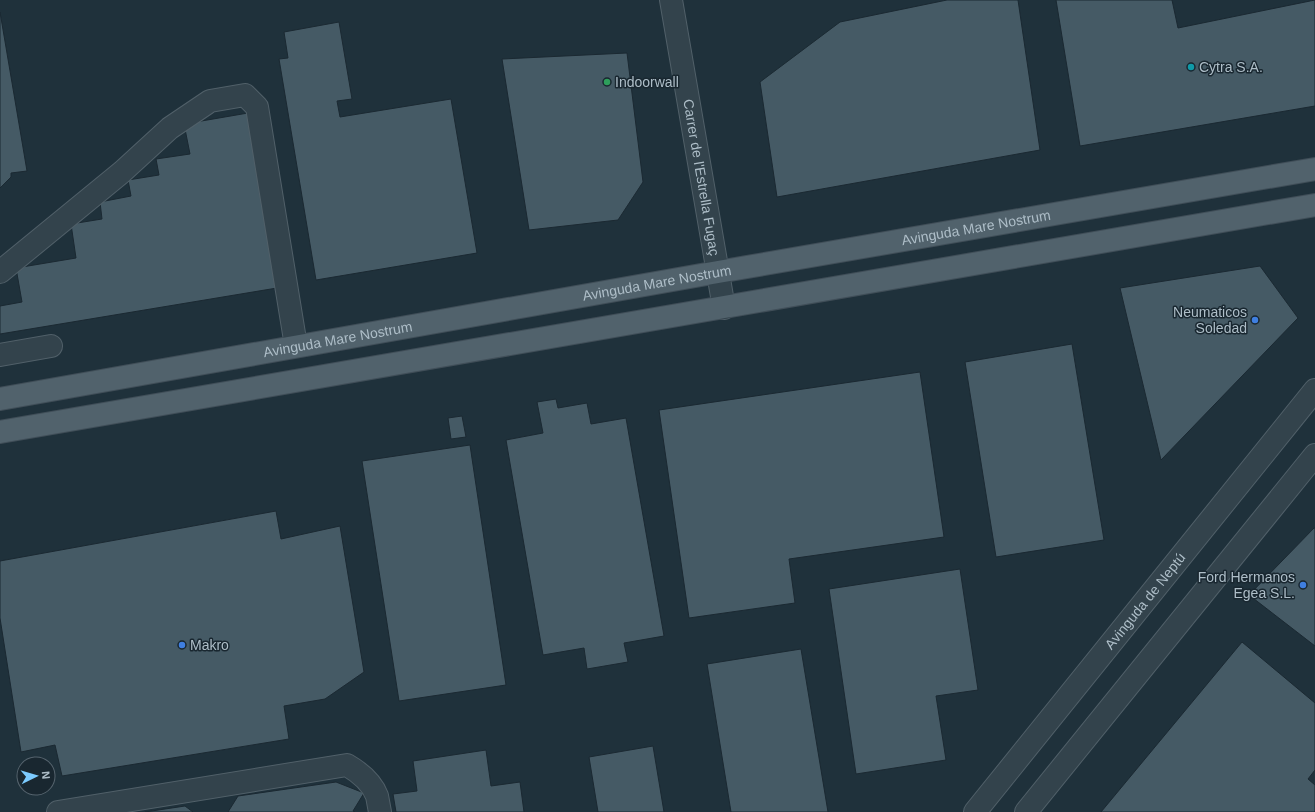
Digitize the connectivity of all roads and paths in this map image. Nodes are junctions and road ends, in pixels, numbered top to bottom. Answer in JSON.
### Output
{"nodes":[{"id":1,"x":671,"y":0,"type":"edge"},
{"id":2,"x":1315,"y":169,"type":"edge"},
{"id":3,"x":1315,"y":204,"type":"edge"},
{"id":4,"x":0,"y":272,"type":"edge"},
{"id":5,"x":718,"y":272,"type":"junction"},
{"id":6,"x":724,"y":308,"type":"junction"},
{"id":7,"x":51,"y":346,"type":"dead end"},
{"id":8,"x":296,"y":346,"type":"junction"},
{"id":9,"x":0,"y":355,"type":"edge"},
{"id":10,"x":1315,"y":390,"type":"edge"},
{"id":11,"x":0,"y":399,"type":"edge"},
{"id":12,"x":0,"y":432,"type":"edge"},
{"id":13,"x":1315,"y":455,"type":"edge"},
{"id":14,"x":58,"y":812,"type":"edge"},
{"id":15,"x":380,"y":812,"type":"edge"},
{"id":16,"x":975,"y":812,"type":"edge"},
{"id":17,"x":1026,"y":812,"type":"edge"}],
"edges":[{"from":1,"to":5,"type":"street","name":"Carrer de l'Estrella Fugaç"},
{"from":2,"to":5,"type":"main road","name":"Avinguda Mare Nostrum"},
{"from":3,"to":6,"type":"main road"},
{"from":4,"to":8,"type":"street"},
{"from":5,"to":6,"type":"street","name":"Carrer de l'Estrella Fugaç"},
{"from":5,"to":8,"type":"main road","name":"Avinguda Mare Nostrum"},
{"from":6,"to":12,"type":"main road"},
{"from":7,"to":9,"type":"street"},
{"from":8,"to":11,"type":"main road","name":"Avinguda Mare Nostrum"},
{"from":10,"to":16,"type":"street","name":"Avinguda de Neptú"},
{"from":13,"to":17,"type":"street"},
{"from":14,"to":15,"type":"street"}]}
